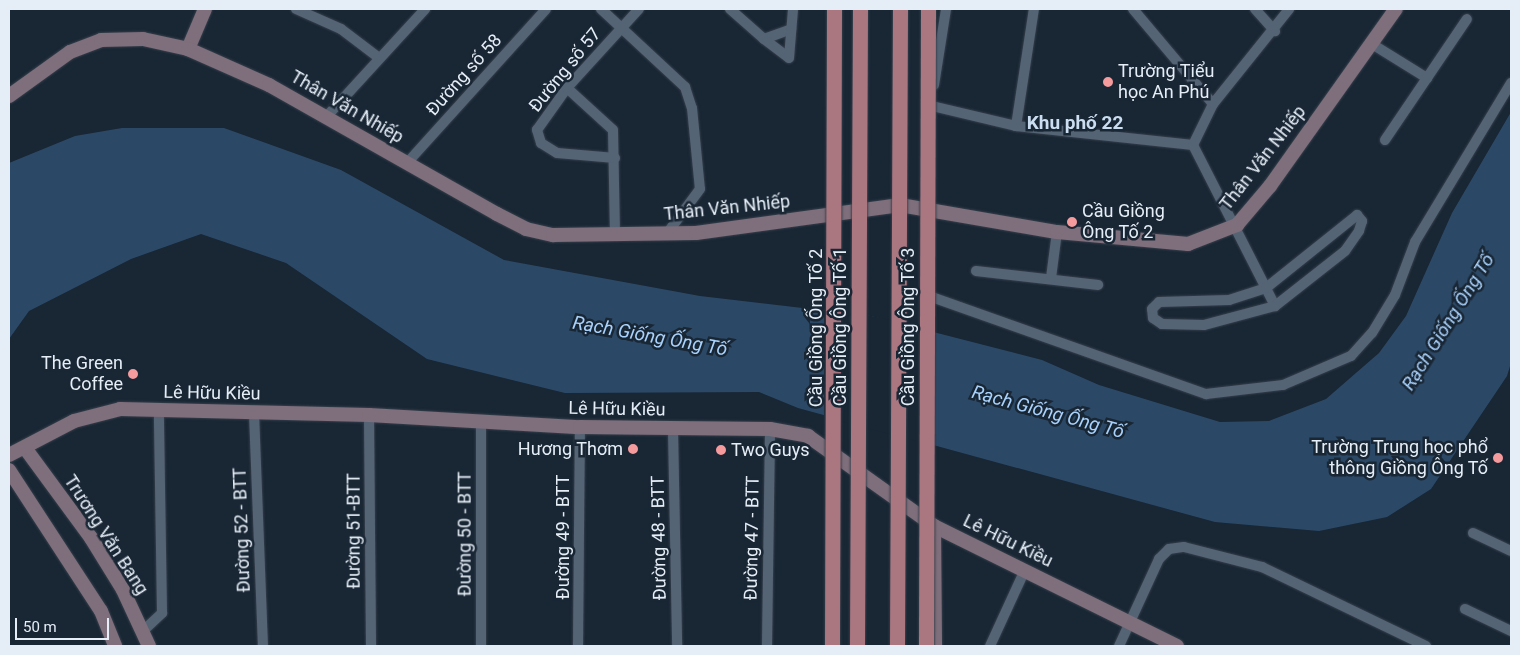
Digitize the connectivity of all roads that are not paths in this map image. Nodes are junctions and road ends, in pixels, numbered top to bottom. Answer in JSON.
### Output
{"nodes":[{"id":1,"x":205,"y":9,"type":"edge"},
{"id":2,"x":296,"y":9,"type":"edge"},
{"id":3,"x":425,"y":9,"type":"edge"},
{"id":4,"x":546,"y":9,"type":"edge"},
{"id":5,"x":601,"y":9,"type":"edge"},
{"id":6,"x":639,"y":9,"type":"edge"},
{"id":7,"x":730,"y":9,"type":"edge"},
{"id":8,"x":793,"y":9,"type":"edge"},
{"id":9,"x":834,"y":9,"type":"edge"},
{"id":10,"x":860,"y":9,"type":"edge"},
{"id":11,"x":900,"y":9,"type":"edge"},
{"id":12,"x":919,"y":9,"type":"edge"},
{"id":13,"x":928,"y":9,"type":"edge"},
{"id":14,"x":946,"y":9,"type":"edge"},
{"id":15,"x":1034,"y":9,"type":"edge"},
{"id":16,"x":1133,"y":9,"type":"edge"},
{"id":17,"x":1255,"y":9,"type":"edge"},
{"id":18,"x":1289,"y":9,"type":"edge"},
{"id":19,"x":1396,"y":9,"type":"edge"},
{"id":20,"x":1467,"y":19,"type":"dead end"},
{"id":21,"x":620,"y":28,"type":"junction"},
{"id":22,"x":791,"y":29,"type":"junction"},
{"id":23,"x":1275,"y":32,"type":"junction"},
{"id":24,"x":764,"y":39,"type":"junction"},
{"id":25,"x":1372,"y":44,"type":"junction"},
{"id":26,"x":188,"y":49,"type":"junction"},
{"id":27,"x":379,"y":58,"type":"junction"},
{"id":28,"x":1427,"y":78,"type":"junction"},
{"id":29,"x":1511,"y":83,"type":"edge"},
{"id":30,"x":567,"y":88,"type":"junction"},
{"id":31,"x":9,"y":96,"type":"edge"},
{"id":32,"x":1213,"y":104,"type":"junction"},
{"id":33,"x":932,"y":106,"type":"junction"},
{"id":34,"x":328,"y":115,"type":"junction"},
{"id":35,"x":1016,"y":126,"type":"junction"},
{"id":36,"x":1385,"y":140,"type":"dead end"},
{"id":37,"x":1192,"y":145,"type":"junction"},
{"id":38,"x":614,"y":158,"type":"junction"},
{"id":39,"x":407,"y":163,"type":"junction"},
{"id":40,"x":928,"y":212,"type":"junction"},
{"id":41,"x":1237,"y":225,"type":"junction"},
{"id":42,"x":1057,"y":232,"type":"junction"},
{"id":43,"x":616,"y":234,"type":"junction"},
{"id":44,"x":666,"y":235,"type":"junction"},
{"id":45,"x":976,"y":271,"type":"dead end"},
{"id":46,"x":1051,"y":278,"type":"junction"},
{"id":47,"x":1098,"y":285,"type":"dead end"},
{"id":48,"x":1266,"y":288,"type":"junction"},
{"id":49,"x":1275,"y":306,"type":"junction"},
{"id":50,"x":159,"y":411,"type":"junction"},
{"id":51,"x":254,"y":413,"type":"junction"},
{"id":52,"x":369,"y":415,"type":"junction"},
{"id":53,"x":481,"y":422,"type":"junction"},
{"id":54,"x":580,"y":427,"type":"junction"},
{"id":55,"x":673,"y":429,"type":"junction"},
{"id":56,"x":770,"y":429,"type":"junction"},
{"id":57,"x":25,"y":448,"type":"junction"},
{"id":58,"x":9,"y":455,"type":"edge"},
{"id":59,"x":934,"y":462,"type":"dead end"},
{"id":60,"x":9,"y":470,"type":"edge"},
{"id":61,"x":934,"y":526,"type":"junction"},
{"id":62,"x":1473,"y":533,"type":"dead end"},
{"id":63,"x":1511,"y":551,"type":"edge"},
{"id":64,"x":1025,"y":570,"type":"junction"},
{"id":65,"x":1465,"y":609,"type":"dead end"},
{"id":66,"x":1130,"y":623,"type":"junction"},
{"id":67,"x":144,"y":630,"type":"junction"},
{"id":68,"x":1511,"y":631,"type":"edge"},
{"id":69,"x":114,"y":646,"type":"edge"},
{"id":70,"x":149,"y":646,"type":"edge"},
{"id":71,"x":263,"y":646,"type":"edge"},
{"id":72,"x":370,"y":646,"type":"edge"},
{"id":73,"x":481,"y":646,"type":"edge"},
{"id":74,"x":578,"y":646,"type":"edge"},
{"id":75,"x":678,"y":646,"type":"edge"},
{"id":76,"x":767,"y":646,"type":"edge"},
{"id":77,"x":832,"y":646,"type":"edge"},
{"id":78,"x":857,"y":646,"type":"edge"},
{"id":79,"x":898,"y":646,"type":"edge"},
{"id":80,"x":916,"y":646,"type":"edge"},
{"id":81,"x":926,"y":646,"type":"edge"},
{"id":82,"x":935,"y":646,"type":"edge"},
{"id":83,"x":990,"y":646,"type":"edge"},
{"id":84,"x":1119,"y":646,"type":"edge"},
{"id":85,"x":1176,"y":646,"type":"edge"},
{"id":86,"x":1426,"y":646,"type":"edge"}],
"edges":[{"from":1,"to":26,"type":"street"},
{"from":2,"to":27,"type":"street"},
{"from":3,"to":27,"type":"street"},
{"from":4,"to":39,"type":"street","name":"Đường số 58"},
{"from":5,"to":21,"type":"street"},
{"from":6,"to":21,"type":"street","name":"Đường số 57"},
{"from":7,"to":24,"type":"street"},
{"from":8,"to":22,"type":"street"},
{"from":9,"to":77,"type":"main road","name":"Cầu Giồng Ống Tố 2","bridge":true},
{"from":10,"to":78,"type":"main road","name":"Cầu Giồng Ông Tố 1","bridge":true},
{"from":11,"to":79,"type":"main road","bridge":true},
{"from":12,"to":80,"type":"main road","name":"Cầu Giồng Ông Tố 3"},
{"from":13,"to":81,"type":"main road","name":"Cầu Giồng Ông Tố 3","bridge":true},
{"from":14,"to":33,"type":"street"},
{"from":15,"to":35,"type":"street"},
{"from":16,"to":32,"type":"street"},
{"from":17,"to":23,"type":"street"},
{"from":18,"to":23,"type":"street"},
{"from":19,"to":25,"type":"street","name":"Thân Văn Nhiếp"},
{"from":20,"to":28,"type":"street"},
{"from":21,"to":30,"type":"street","name":"Đường số 57"},
{"from":21,"to":44,"type":"street"},
{"from":22,"to":24,"type":"street"},
{"from":22,"to":24,"type":"street"},
{"from":23,"to":32,"type":"street"},
{"from":25,"to":28,"type":"street"},
{"from":25,"to":41,"type":"street","name":"Thân Văn Nhiếp"},
{"from":26,"to":31,"type":"street","name":"Thân Văn Nhiếp"},
{"from":26,"to":34,"type":"street","name":"Thân Văn Nhiếp"},
{"from":27,"to":34,"type":"street"},
{"from":28,"to":36,"type":"street"},
{"from":29,"to":40,"type":"street"},
{"from":30,"to":38,"type":"street"},
{"from":30,"to":38,"type":"street","name":"Đường số 57"},
{"from":32,"to":37,"type":"street"},
{"from":33,"to":35,"type":"street"},
{"from":33,"to":40,"type":"street"},
{"from":34,"to":39,"type":"street","name":"Thân Văn Nhiếp"},
{"from":35,"to":37,"type":"street"},
{"from":37,"to":41,"type":"street"},
{"from":38,"to":43,"type":"street"},
{"from":39,"to":43,"type":"street","name":"Thân Văn Nhiếp"},
{"from":40,"to":42,"type":"street","name":"Thân Văn Nhiếp"},
{"from":40,"to":44,"type":"street","name":"Thân Văn Nhiếp"},
{"from":41,"to":42,"type":"street","name":"Thân Văn Nhiếp"},
{"from":41,"to":48,"type":"street"},
{"from":42,"to":46,"type":"street"},
{"from":43,"to":44,"type":"street","name":"Thân Văn Nhiếp"},
{"from":45,"to":46,"type":"street"},
{"from":46,"to":47,"type":"street"},
{"from":48,"to":49,"type":"street"},
{"from":48,"to":49,"type":"street"},
{"from":48,"to":49,"type":"street"},
{"from":50,"to":51,"type":"street","name":"Lê Hữu Kiều"},
{"from":50,"to":57,"type":"street","name":"Lê Hữu Kiều"},
{"from":50,"to":67,"type":"street"},
{"from":51,"to":52,"type":"street","name":"Lê Hữu Kiều"},
{"from":51,"to":71,"type":"street","name":"Đường 52 - BTT"},
{"from":52,"to":53,"type":"street","name":"Lê Hữu Kiều"},
{"from":52,"to":72,"type":"street","name":"Đường 51-BTT"},
{"from":53,"to":54,"type":"street","name":"Lê Hữu Kiều"},
{"from":53,"to":73,"type":"street","name":"Đường 50 - BTT"},
{"from":54,"to":55,"type":"street","name":"Lê Hữu Kiều"},
{"from":54,"to":74,"type":"street","name":"Đường 49 - BTT"},
{"from":55,"to":56,"type":"street","name":"Lê Hữu Kiều"},
{"from":55,"to":75,"type":"street","name":"Đường 48 - BTT"},
{"from":56,"to":61,"type":"street","name":"Lê Hữu Kiều"},
{"from":56,"to":76,"type":"street","name":"Đường 47 - BTT"},
{"from":57,"to":58,"type":"street","name":"Lê Hữu Kiều"},
{"from":57,"to":67,"type":"street","name":"Trương Văn Bang"},
{"from":59,"to":61,"type":"street"},
{"from":60,"to":69,"type":"street"},
{"from":61,"to":64,"type":"street","name":"Lê Hữu Kiều"},
{"from":61,"to":82,"type":"street"},
{"from":62,"to":63,"type":"street"},
{"from":64,"to":66,"type":"street","name":"Lê Hữu Kiều"},
{"from":64,"to":83,"type":"street"},
{"from":65,"to":68,"type":"street"},
{"from":66,"to":84,"type":"street"},
{"from":66,"to":85,"type":"street","name":"Lê Hữu Kiều"},
{"from":66,"to":86,"type":"street"},
{"from":67,"to":70,"type":"street","name":"Trương Văn Bang"}]}
